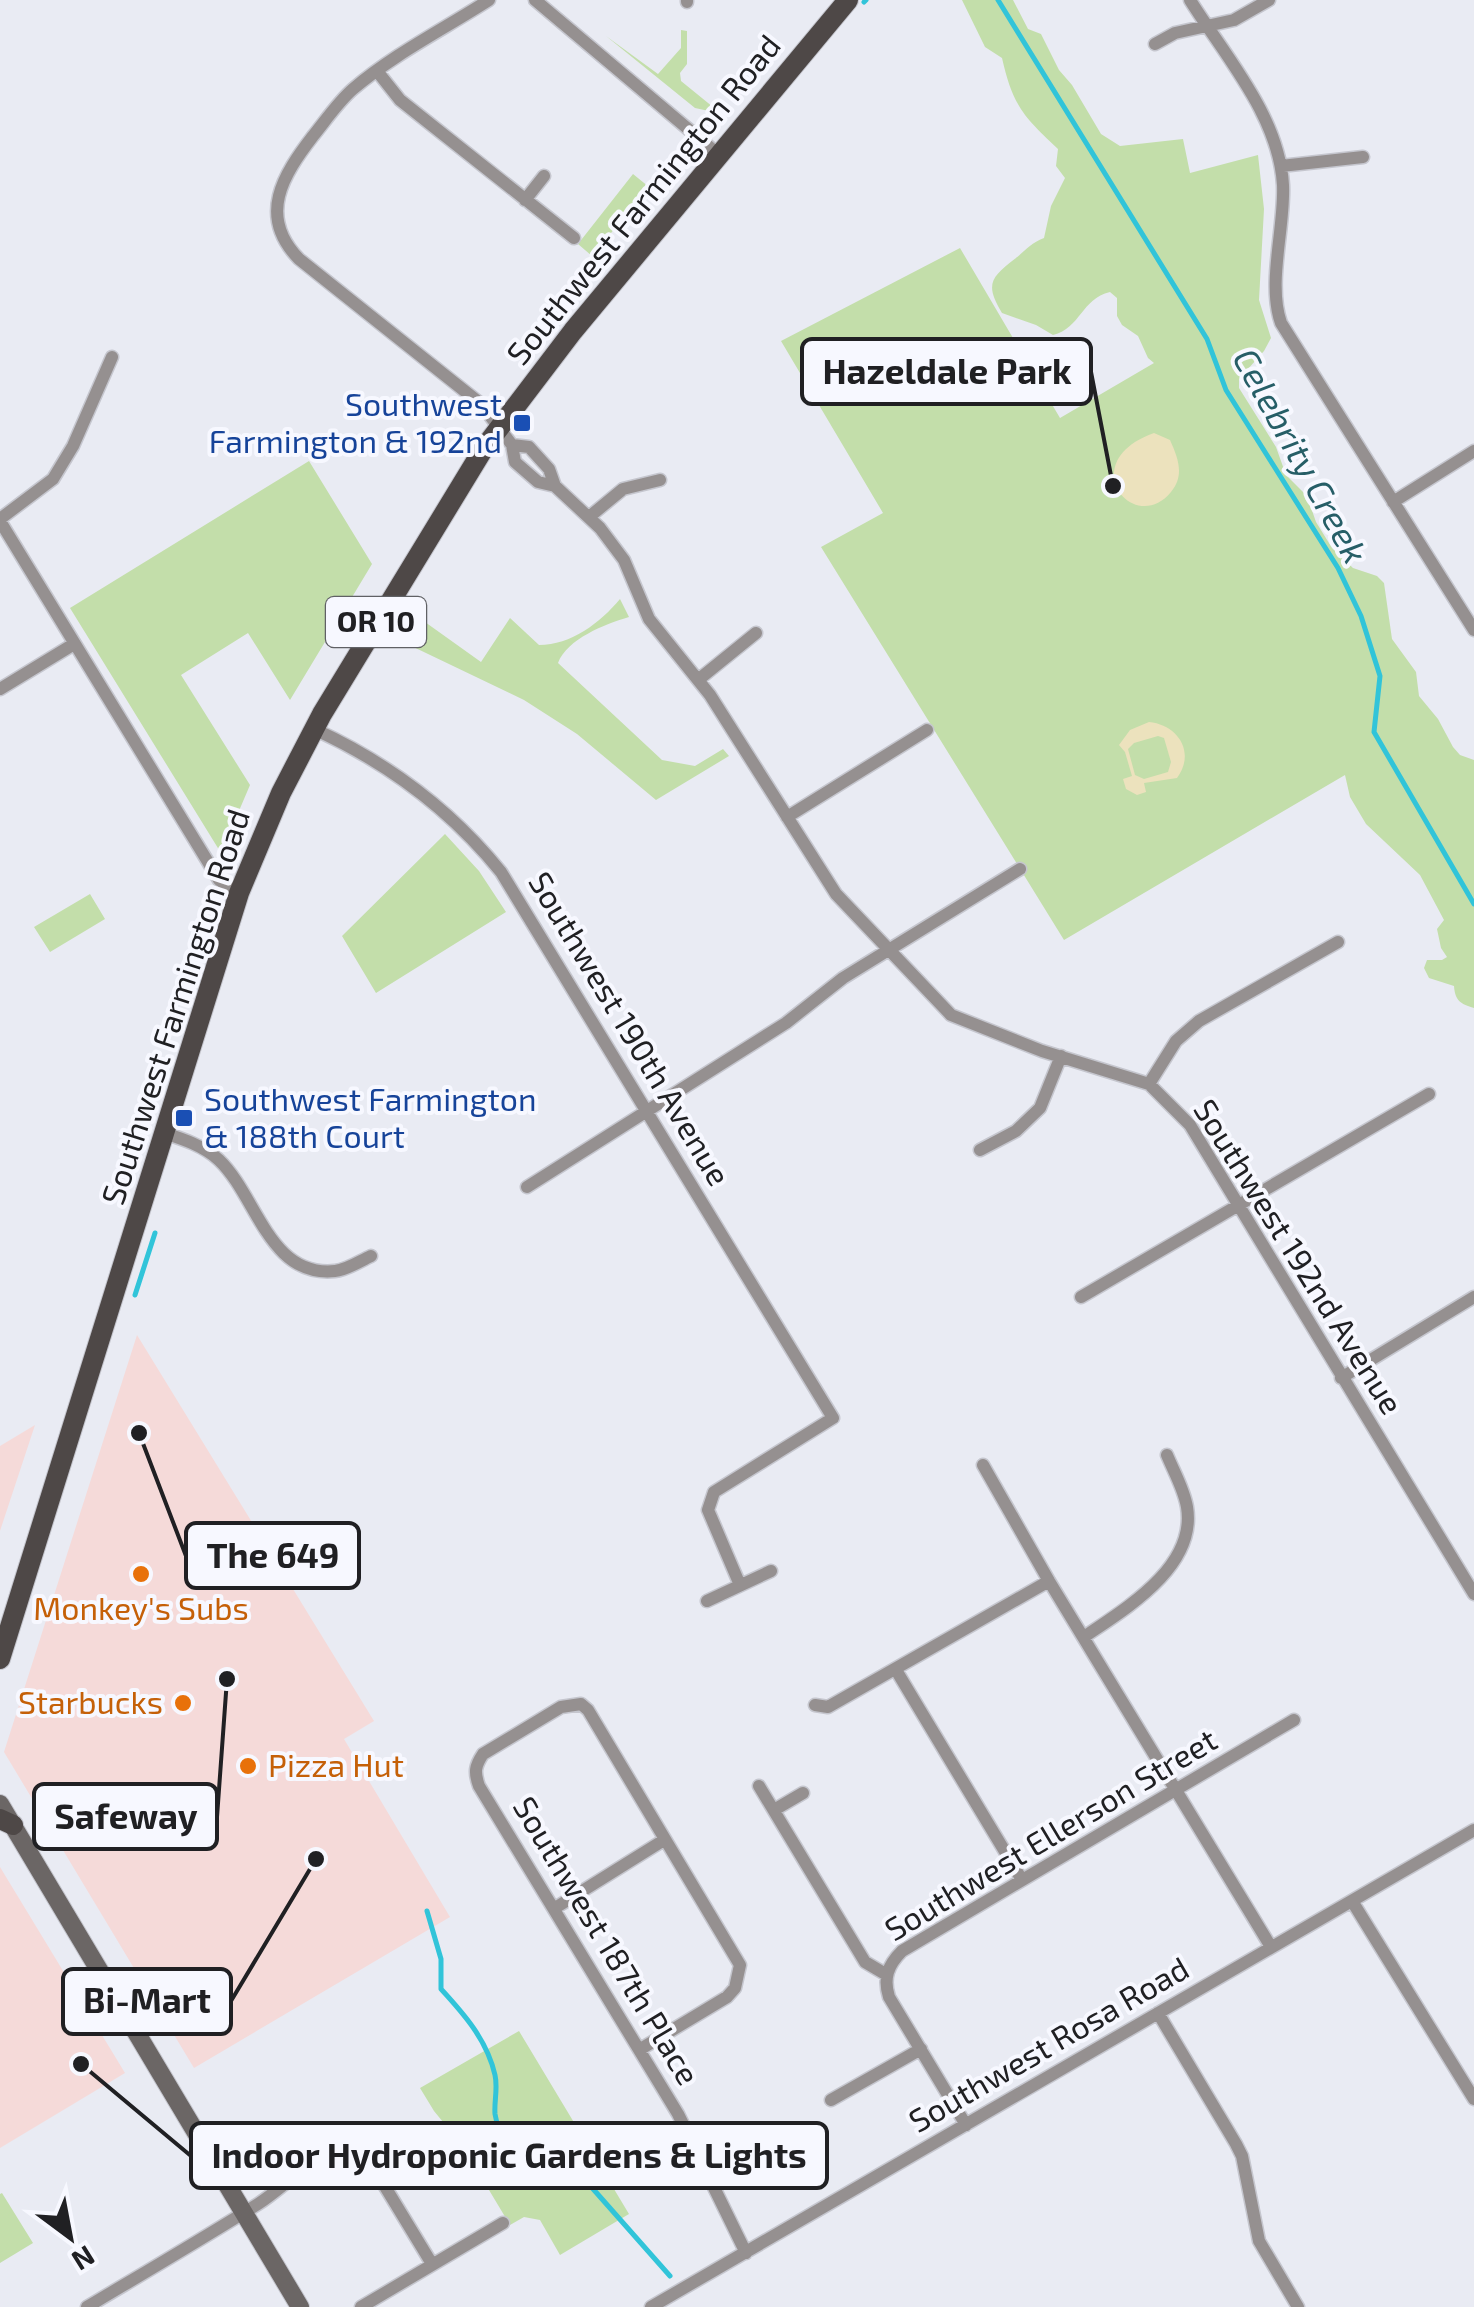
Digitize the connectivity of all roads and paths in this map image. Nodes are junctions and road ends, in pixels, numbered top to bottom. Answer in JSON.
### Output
{"nodes":[{"id":1,"x":490,"y":0,"type":"edge"},
{"id":2,"x":535,"y":0,"type":"edge"},
{"id":3,"x":848,"y":0,"type":"edge"},
{"id":4,"x":1190,"y":0,"type":"edge"},
{"id":5,"x":1269,"y":0,"type":"edge"},
{"id":6,"x":1207,"y":26,"type":"junction"},
{"id":7,"x":1156,"y":44,"type":"dead end"},
{"id":8,"x":377,"y":71,"type":"junction"},
{"id":9,"x":719,"y":155,"type":"junction"},
{"id":10,"x":1362,"y":156,"type":"dead end"},
{"id":11,"x":1280,"y":166,"type":"junction"},
{"id":12,"x":544,"y":176,"type":"dead end"},
{"id":13,"x":525,"y":200,"type":"junction"},
{"id":14,"x":574,"y":238,"type":"dead end"},
{"id":15,"x":112,"y":357,"type":"dead end"},
{"id":16,"x":498,"y":427,"type":"junction"},
{"id":17,"x":1474,"y":452,"type":"edge"},
{"id":18,"x":660,"y":480,"type":"dead end"},
{"id":19,"x":1394,"y":502,"type":"junction"},
{"id":20,"x":589,"y":517,"type":"junction"},
{"id":21,"x":0,"y":520,"type":"edge"},
{"id":22,"x":1474,"y":630,"type":"edge"},
{"id":23,"x":756,"y":634,"type":"dead end"},
{"id":24,"x":74,"y":644,"type":"junction"},
{"id":25,"x":698,"y":680,"type":"junction"},
{"id":26,"x":0,"y":689,"type":"edge"},
{"id":27,"x":314,"y":729,"type":"junction"},
{"id":28,"x":927,"y":730,"type":"dead end"},
{"id":29,"x":787,"y":817,"type":"junction"},
{"id":30,"x":1020,"y":868,"type":"dead end"},
{"id":31,"x":239,"y":893,"type":"junction"},
{"id":32,"x":1338,"y":942,"type":"dead end"},
{"id":33,"x":889,"y":950,"type":"junction"},
{"id":34,"x":1061,"y":1056,"type":"junction"},
{"id":35,"x":1149,"y":1084,"type":"junction"},
{"id":36,"x":1428,"y":1094,"type":"dead end"},
{"id":37,"x":647,"y":1110,"type":"junction"},
{"id":38,"x":164,"y":1132,"type":"junction"},
{"id":39,"x":980,"y":1150,"type":"dead end"},
{"id":40,"x":527,"y":1186,"type":"dead end"},
{"id":41,"x":1238,"y":1206,"type":"junction"},
{"id":42,"x":371,"y":1256,"type":"dead end"},
{"id":43,"x":1081,"y":1297,"type":"dead end"},
{"id":44,"x":1474,"y":1297,"type":"edge"},
{"id":45,"x":1341,"y":1378,"type":"junction"},
{"id":46,"x":1167,"y":1455,"type":"dead end"},
{"id":47,"x":982,"y":1465,"type":"dead end"},
{"id":48,"x":772,"y":1571,"type":"dead end"},
{"id":49,"x":1049,"y":1581,"type":"junction"},
{"id":50,"x":740,"y":1585,"type":"junction"},
{"id":51,"x":1474,"y":1594,"type":"edge"},
{"id":52,"x":707,"y":1601,"type":"dead end"},
{"id":53,"x":1084,"y":1636,"type":"junction"},
{"id":54,"x":1,"y":1654,"type":"edge"},
{"id":55,"x":896,"y":1670,"type":"junction"},
{"id":56,"x":815,"y":1705,"type":"dead end"},
{"id":57,"x":1294,"y":1720,"type":"dead end"},
{"id":58,"x":759,"y":1786,"type":"dead end"},
{"id":59,"x":1178,"y":1790,"type":"junction"},
{"id":60,"x":802,"y":1793,"type":"dead end"},
{"id":61,"x":0,"y":1804,"type":"edge"},
{"id":62,"x":774,"y":1810,"type":"junction"},
{"id":63,"x":6,"y":1822,"type":"edge"},
{"id":64,"x":1474,"y":1830,"type":"edge"},
{"id":65,"x":664,"y":1840,"type":"junction"},
{"id":66,"x":1022,"y":1880,"type":"junction"},
{"id":67,"x":1352,"y":1901,"type":"junction"},
{"id":68,"x":555,"y":1908,"type":"junction"},
{"id":69,"x":1271,"y":1946,"type":"junction"},
{"id":70,"x":886,"y":1975,"type":"junction"},
{"id":71,"x":1158,"y":2013,"type":"junction"},
{"id":72,"x":921,"y":2049,"type":"junction"},
{"id":73,"x":640,"y":2050,"type":"junction"},
{"id":74,"x":1474,"y":2099,"type":"edge"},
{"id":75,"x":831,"y":2100,"type":"dead end"},
{"id":76,"x":966,"y":2125,"type":"junction"},
{"id":77,"x":243,"y":2213,"type":"junction"},
{"id":78,"x":503,"y":2223,"type":"dead end"},
{"id":79,"x":746,"y":2253,"type":"junction"},
{"id":80,"x":432,"y":2264,"type":"junction"},
{"id":81,"x":87,"y":2307,"type":"edge"},
{"id":82,"x":300,"y":2307,"type":"edge"},
{"id":83,"x":361,"y":2307,"type":"edge"},
{"id":84,"x":651,"y":2307,"type":"edge"},
{"id":85,"x":1298,"y":2307,"type":"edge"}],
"edges":[{"from":1,"to":8,"type":"street","name":"Southwest 192nd Avenue"},
{"from":2,"to":9,"type":"street"},
{"from":3,"to":9,"type":"main road","name":"Southwest Farmington Road","number":"OR 10"},
{"from":4,"to":6,"type":"street"},
{"from":5,"to":6,"type":"street"},
{"from":6,"to":7,"type":"street"},
{"from":6,"to":11,"type":"street"},
{"from":8,"to":13,"type":"street"},
{"from":8,"to":16,"type":"street","name":"Southwest 192nd Avenue"},
{"from":9,"to":16,"type":"main road","name":"Southwest Farmington Road","number":"OR 10"},
{"from":10,"to":11,"type":"street"},
{"from":11,"to":19,"type":"street"},
{"from":12,"to":13,"type":"street"},
{"from":13,"to":14,"type":"street"},
{"from":15,"to":21,"type":"street"},
{"from":16,"to":20,"type":"street","name":"Southwest 192nd Avenue"},
{"from":16,"to":27,"type":"main road","name":"Southwest Farmington Road","number":"OR 10"},
{"from":17,"to":19,"type":"street"},
{"from":18,"to":20,"type":"street"},
{"from":19,"to":22,"type":"street"},
{"from":20,"to":25,"type":"street","name":"Southwest 192nd Avenue"},
{"from":21,"to":24,"type":"street"},
{"from":23,"to":25,"type":"street"},
{"from":24,"to":26,"type":"street"},
{"from":24,"to":31,"type":"street"},
{"from":25,"to":29,"type":"street","name":"Southwest 192nd Avenue"},
{"from":27,"to":31,"type":"main road","name":"Southwest Farmington Road","number":"OR 10"},
{"from":27,"to":37,"type":"street","name":"Southwest 190th Avenue"},
{"from":28,"to":29,"type":"street"},
{"from":29,"to":33,"type":"street","name":"Southwest 192nd Avenue"},
{"from":30,"to":33,"type":"street"},
{"from":31,"to":38,"type":"main road","name":"Southwest Farmington Road","number":"OR 10"},
{"from":32,"to":35,"type":"street"},
{"from":33,"to":34,"type":"street","name":"Southwest 192nd Avenue"},
{"from":33,"to":37,"type":"street"},
{"from":34,"to":35,"type":"street","name":"Southwest 192nd Avenue"},
{"from":34,"to":39,"type":"street"},
{"from":35,"to":41,"type":"street","name":"Southwest 192nd Avenue"},
{"from":36,"to":41,"type":"street"},
{"from":37,"to":40,"type":"street"},
{"from":37,"to":50,"type":"street","name":"Southwest 190th Avenue"},
{"from":38,"to":42,"type":"street"},
{"from":38,"to":54,"type":"main road","name":"Southwest Farmington Road","number":"OR 10"},
{"from":41,"to":43,"type":"street"},
{"from":41,"to":45,"type":"street","name":"Southwest 192nd Avenue"},
{"from":44,"to":45,"type":"street"},
{"from":45,"to":51,"type":"street","name":"Southwest 192nd Avenue"},
{"from":46,"to":53,"type":"street"},
{"from":47,"to":49,"type":"street"},
{"from":48,"to":50,"type":"street"},
{"from":49,"to":53,"type":"street"},
{"from":49,"to":55,"type":"street"},
{"from":50,"to":52,"type":"street"},
{"from":53,"to":59,"type":"street"},
{"from":55,"to":56,"type":"street"},
{"from":55,"to":66,"type":"street"},
{"from":57,"to":59,"type":"street","name":"Southwest Ellerson Street"},
{"from":58,"to":62,"type":"street"},
{"from":59,"to":66,"type":"street","name":"Southwest Ellerson Street"},
{"from":59,"to":69,"type":"street"},
{"from":60,"to":62,"type":"street"},
{"from":61,"to":63,"type":"main road"},
{"from":62,"to":70,"type":"street"},
{"from":63,"to":77,"type":"main road"},
{"from":64,"to":67,"type":"street","name":"Southwest Rosa Road"},
{"from":65,"to":68,"type":"street"},
{"from":65,"to":68,"type":"street","name":"Southwest 187th Place"},
{"from":65,"to":73,"type":"street"},
{"from":66,"to":70,"type":"street","name":"Southwest Ellerson Street"},
{"from":67,"to":69,"type":"street","name":"Southwest Rosa Road"},
{"from":67,"to":74,"type":"street"},
{"from":68,"to":73,"type":"street","name":"Southwest 187th Place"},
{"from":69,"to":71,"type":"street","name":"Southwest Rosa Road"},
{"from":70,"to":72,"type":"street","name":"Southwest Ellerson Street"},
{"from":71,"to":76,"type":"street","name":"Southwest Rosa Road"},
{"from":71,"to":85,"type":"street"},
{"from":72,"to":75,"type":"street"},
{"from":72,"to":76,"type":"street","name":"Southwest Ellerson Street"},
{"from":73,"to":79,"type":"street","name":"Southwest 187th Place"},
{"from":76,"to":79,"type":"street","name":"Southwest Rosa Road"},
{"from":77,"to":80,"type":"street"},
{"from":77,"to":81,"type":"street"},
{"from":77,"to":82,"type":"main road"},
{"from":78,"to":80,"type":"street"},
{"from":79,"to":84,"type":"street","name":"Southwest Rosa Road"},
{"from":80,"to":83,"type":"street"}]}
